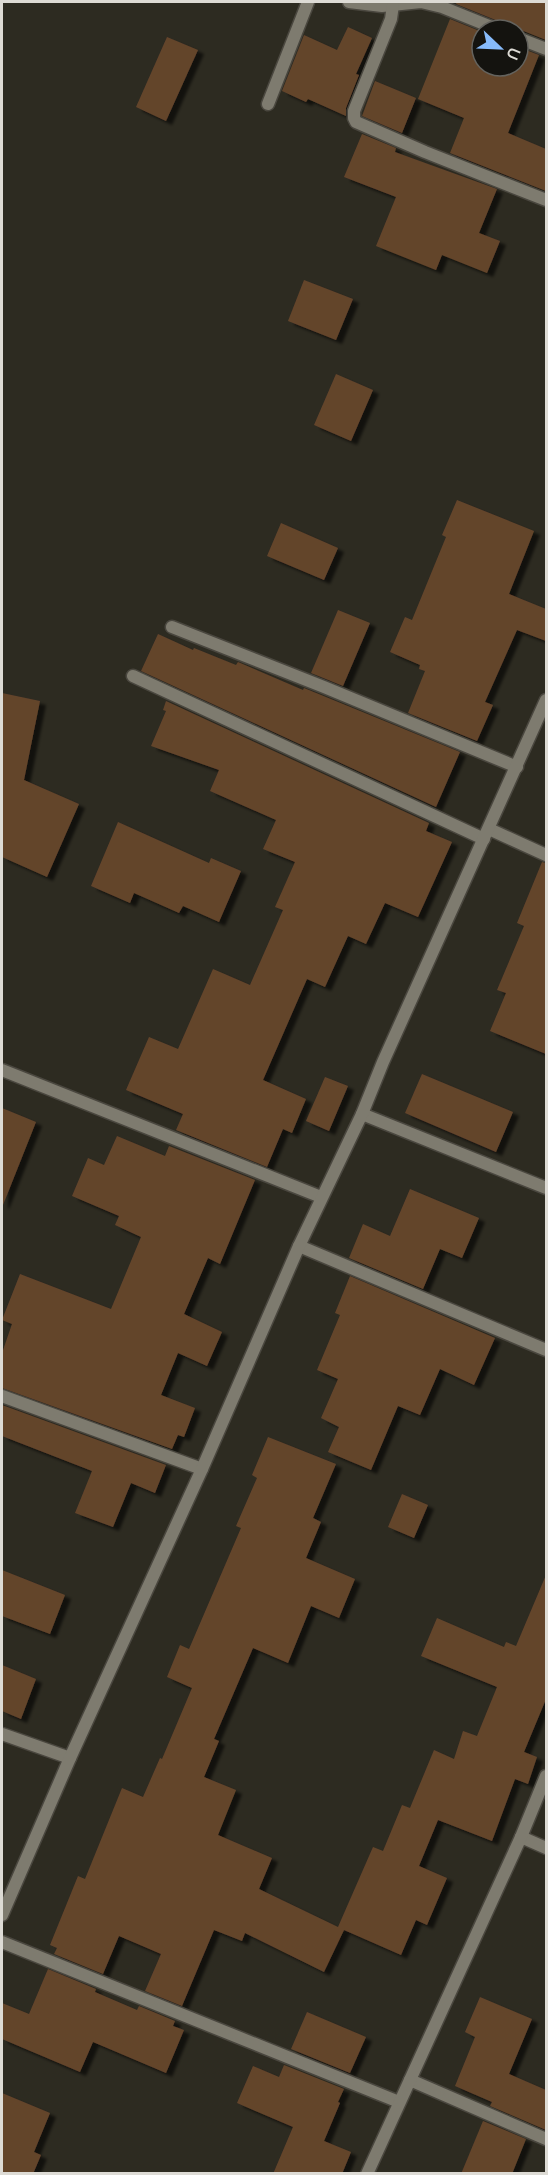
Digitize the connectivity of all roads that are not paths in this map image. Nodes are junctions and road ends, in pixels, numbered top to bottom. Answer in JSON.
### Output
{"nodes":[{"id":1,"x":308,"y":2,"type":"edge"},
{"id":2,"x":348,"y":2,"type":"edge"},
{"id":3,"x":421,"y":2,"type":"edge"},
{"id":4,"x":393,"y":5,"type":"junction"},
{"id":5,"x":470,"y":18,"type":"edge"},
{"id":6,"x":530,"y":43,"type":"edge"},
{"id":7,"x":546,"y":49,"type":"edge"},
{"id":8,"x":268,"y":104,"type":"dead end"},
{"id":9,"x":546,"y":200,"type":"edge"},
{"id":10,"x":172,"y":627,"type":"dead end"},
{"id":11,"x":133,"y":676,"type":"dead end"},
{"id":12,"x":546,"y":700,"type":"edge"},
{"id":13,"x":517,"y":766,"type":"junction"},
{"id":14,"x":487,"y":834,"type":"junction"},
{"id":15,"x":546,"y":855,"type":"edge"},
{"id":16,"x":2,"y":1071,"type":"edge"},
{"id":17,"x":362,"y":1114,"type":"junction"},
{"id":18,"x":546,"y":1188,"type":"edge"},
{"id":19,"x":321,"y":1197,"type":"junction"},
{"id":20,"x":299,"y":1246,"type":"junction"},
{"id":21,"x":546,"y":1350,"type":"edge"},
{"id":22,"x":2,"y":1396,"type":"edge"},
{"id":23,"x":202,"y":1469,"type":"junction"},
{"id":24,"x":2,"y":1734,"type":"edge"},
{"id":25,"x":70,"y":1758,"type":"junction"},
{"id":26,"x":546,"y":1776,"type":"edge"},
{"id":27,"x":521,"y":1838,"type":"junction"},
{"id":28,"x":546,"y":1848,"type":"edge"},
{"id":29,"x":2,"y":1915,"type":"edge"},
{"id":30,"x":2,"y":1942,"type":"edge"},
{"id":31,"x":410,"y":2080,"type":"junction"},
{"id":32,"x":399,"y":2102,"type":"junction"},
{"id":33,"x":546,"y":2139,"type":"edge"},
{"id":34,"x":367,"y":2174,"type":"edge"}],
"edges":[{"from":1,"to":8,"type":"street"},
{"from":2,"to":4,"type":"street"},
{"from":3,"to":4,"type":"street"},
{"from":3,"to":5,"type":"street"},
{"from":4,"to":9,"type":"street"},
{"from":6,"to":7,"type":"street"},
{"from":10,"to":13,"type":"street"},
{"from":11,"to":14,"type":"street"},
{"from":12,"to":13,"type":"street"},
{"from":13,"to":14,"type":"street"},
{"from":14,"to":15,"type":"street"},
{"from":14,"to":17,"type":"street"},
{"from":16,"to":19,"type":"street"},
{"from":17,"to":18,"type":"street"},
{"from":17,"to":19,"type":"street"},
{"from":19,"to":20,"type":"street"},
{"from":20,"to":21,"type":"street"},
{"from":20,"to":23,"type":"street"},
{"from":22,"to":23,"type":"street"},
{"from":23,"to":25,"type":"street"},
{"from":24,"to":25,"type":"street"},
{"from":25,"to":29,"type":"street"},
{"from":26,"to":27,"type":"street"},
{"from":27,"to":28,"type":"street"},
{"from":27,"to":31,"type":"street"},
{"from":30,"to":32,"type":"street"},
{"from":31,"to":32,"type":"street"},
{"from":31,"to":33,"type":"street"},
{"from":32,"to":34,"type":"street"}]}
